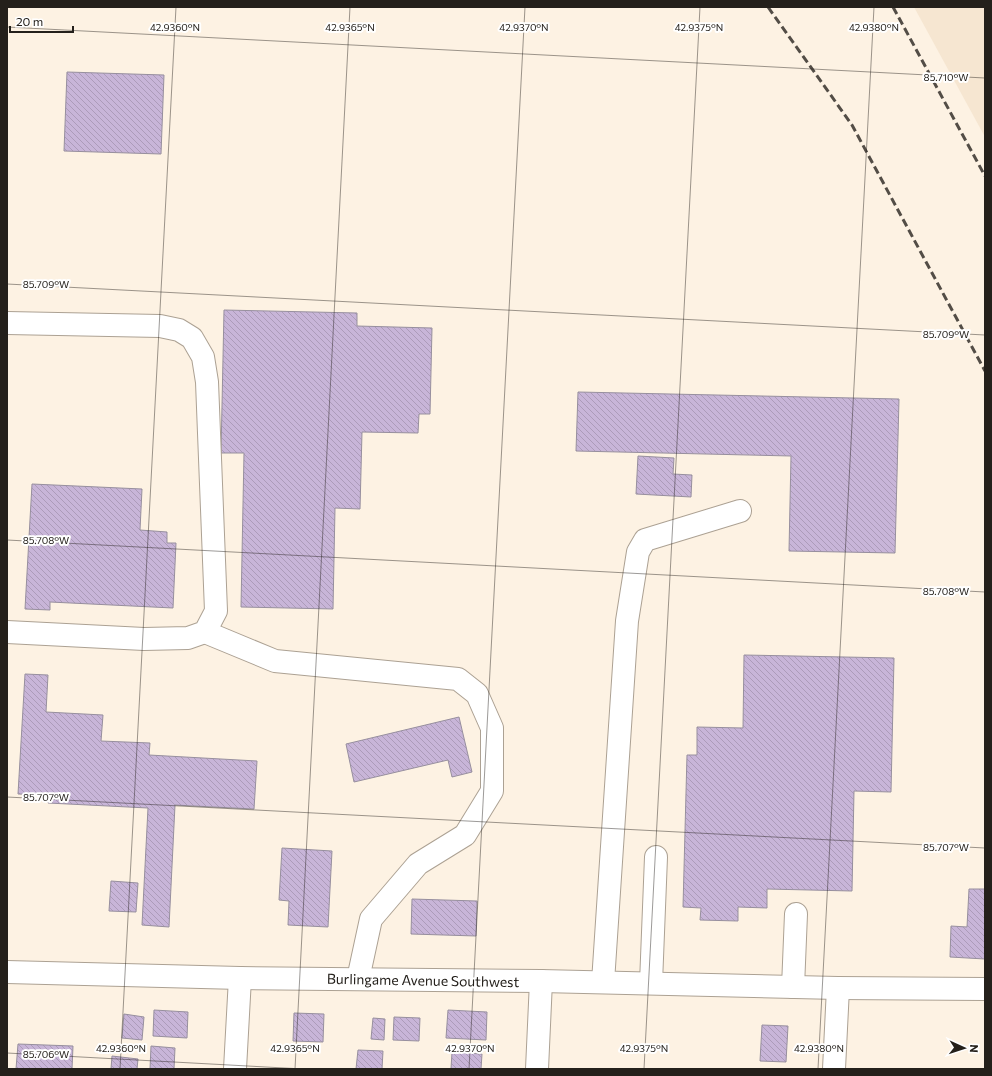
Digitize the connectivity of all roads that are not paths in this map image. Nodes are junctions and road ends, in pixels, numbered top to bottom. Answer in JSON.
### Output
{"nodes":[{"id":1,"x":7,"y":323,"type":"edge"},
{"id":2,"x":740,"y":511,"type":"dead end"},
{"id":3,"x":7,"y":632,"type":"edge"},
{"id":4,"x":205,"y":632,"type":"junction"},
{"id":5,"x":656,"y":857,"type":"dead end"},
{"id":6,"x":796,"y":914,"type":"dead end"},
{"id":7,"x":7,"y":972,"type":"edge"},
{"id":8,"x":240,"y":978,"type":"junction"},
{"id":9,"x":358,"y":979,"type":"junction"},
{"id":10,"x":541,"y":981,"type":"junction"},
{"id":11,"x":603,"y":982,"type":"junction"},
{"id":12,"x":651,"y":983,"type":"junction"},
{"id":13,"x":793,"y":987,"type":"junction"},
{"id":14,"x":838,"y":988,"type":"junction"},
{"id":15,"x":985,"y":989,"type":"edge"},
{"id":16,"x":236,"y":1069,"type":"edge"},
{"id":17,"x":536,"y":1069,"type":"edge"},
{"id":18,"x":834,"y":1069,"type":"edge"}],
"edges":[{"from":1,"to":4,"type":"street"},
{"from":2,"to":11,"type":"street"},
{"from":3,"to":4,"type":"street"},
{"from":4,"to":9,"type":"street"},
{"from":5,"to":12,"type":"street"},
{"from":6,"to":13,"type":"street"},
{"from":7,"to":8,"type":"street","name":"Burlingame Avenue Southwest"},
{"from":8,"to":9,"type":"street","name":"Burlingame Avenue Southwest"},
{"from":8,"to":16,"type":"street"},
{"from":9,"to":10,"type":"street","name":"Burlingame Avenue Southwest"},
{"from":10,"to":11,"type":"street","name":"Burlingame Avenue Southwest"},
{"from":10,"to":17,"type":"street"},
{"from":11,"to":12,"type":"street","name":"Burlingame Avenue Southwest"},
{"from":12,"to":13,"type":"street","name":"Burlingame Avenue Southwest"},
{"from":13,"to":14,"type":"street","name":"Burlingame Avenue Southwest"},
{"from":14,"to":15,"type":"street","name":"Burlingame Avenue Southwest"},
{"from":14,"to":18,"type":"street"}]}
